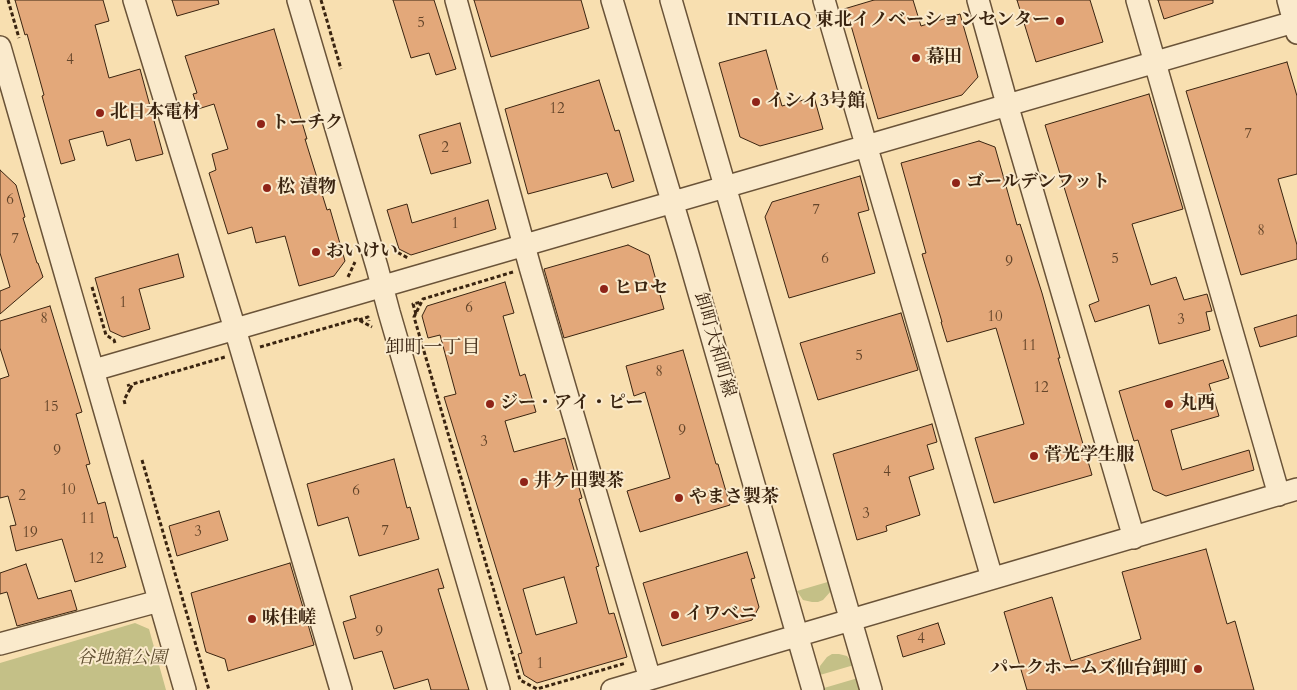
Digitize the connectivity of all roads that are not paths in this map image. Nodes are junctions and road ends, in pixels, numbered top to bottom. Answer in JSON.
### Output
{"nodes":[{"id":1,"x":134,"y":0,"type":"edge"},
{"id":2,"x":298,"y":0,"type":"edge"},
{"id":3,"x":456,"y":0,"type":"edge"},
{"id":4,"x":612,"y":0,"type":"edge"},
{"id":5,"x":671,"y":0,"type":"edge"},
{"id":6,"x":824,"y":0,"type":"edge"},
{"id":7,"x":978,"y":0,"type":"edge"},
{"id":8,"x":1137,"y":0,"type":"edge"},
{"id":9,"x":1288,"y":0,"type":"edge"},
{"id":10,"x":1296,"y":25,"type":"edge"},
{"id":11,"x":0,"y":47,"type":"edge"},
{"id":12,"x":1155,"y":62,"type":"junction"},
{"id":13,"x":5,"y":83,"type":"edge"},
{"id":14,"x":1007,"y":104,"type":"junction"},
{"id":15,"x":866,"y":145,"type":"junction"},
{"id":16,"x":726,"y":186,"type":"junction"},
{"id":17,"x":672,"y":202,"type":"junction"},
{"id":18,"x":524,"y":245,"type":"junction"},
{"id":19,"x":382,"y":286,"type":"junction"},
{"id":20,"x":235,"y":329,"type":"junction"},
{"id":21,"x":94,"y":370,"type":"junction"},
{"id":22,"x":1288,"y":492,"type":"edge"},
{"id":23,"x":1134,"y":538,"type":"junction"},
{"id":24,"x":992,"y":578,"type":"junction"},
{"id":25,"x":159,"y":601,"type":"junction"},
{"id":26,"x":850,"y":620,"type":"junction"},
{"id":27,"x":797,"y":635,"type":"junction"},
{"id":28,"x":0,"y":643,"type":"edge"},
{"id":29,"x":650,"y":679,"type":"junction"},
{"id":30,"x":620,"y":689,"type":"edge"},
{"id":31,"x":185,"y":690,"type":"edge"},
{"id":32,"x":341,"y":690,"type":"edge"},
{"id":33,"x":499,"y":690,"type":"edge"},
{"id":34,"x":813,"y":690,"type":"edge"},
{"id":35,"x":871,"y":690,"type":"edge"}],
"edges":[{"from":1,"to":20,"type":"street"},
{"from":2,"to":19,"type":"street"},
{"from":3,"to":18,"type":"street"},
{"from":4,"to":17,"type":"street","name":"卸町大和町線"},
{"from":5,"to":16,"type":"street"},
{"from":6,"to":15,"type":"street"},
{"from":7,"to":14,"type":"street"},
{"from":8,"to":12,"type":"street"},
{"from":9,"to":10,"type":"street"},
{"from":10,"to":12,"type":"street"},
{"from":11,"to":13,"type":"street"},
{"from":12,"to":14,"type":"street"},
{"from":12,"to":22,"type":"street"},
{"from":13,"to":21,"type":"street"},
{"from":14,"to":15,"type":"street"},
{"from":14,"to":23,"type":"street"},
{"from":15,"to":16,"type":"street"},
{"from":15,"to":24,"type":"street"},
{"from":16,"to":17,"type":"street"},
{"from":16,"to":26,"type":"street"},
{"from":17,"to":18,"type":"street"},
{"from":17,"to":27,"type":"street","name":"卸町大和町線"},
{"from":18,"to":19,"type":"street"},
{"from":18,"to":29,"type":"street"},
{"from":19,"to":20,"type":"street"},
{"from":19,"to":33,"type":"street"},
{"from":20,"to":21,"type":"street"},
{"from":20,"to":32,"type":"street"},
{"from":21,"to":25,"type":"street"},
{"from":22,"to":23,"type":"street"},
{"from":23,"to":24,"type":"street"},
{"from":24,"to":26,"type":"street"},
{"from":25,"to":28,"type":"street"},
{"from":25,"to":31,"type":"street"},
{"from":26,"to":27,"type":"street"},
{"from":26,"to":35,"type":"street"},
{"from":27,"to":29,"type":"street"},
{"from":27,"to":34,"type":"street","name":"卸町大和町線"},
{"from":29,"to":30,"type":"street"}]}
